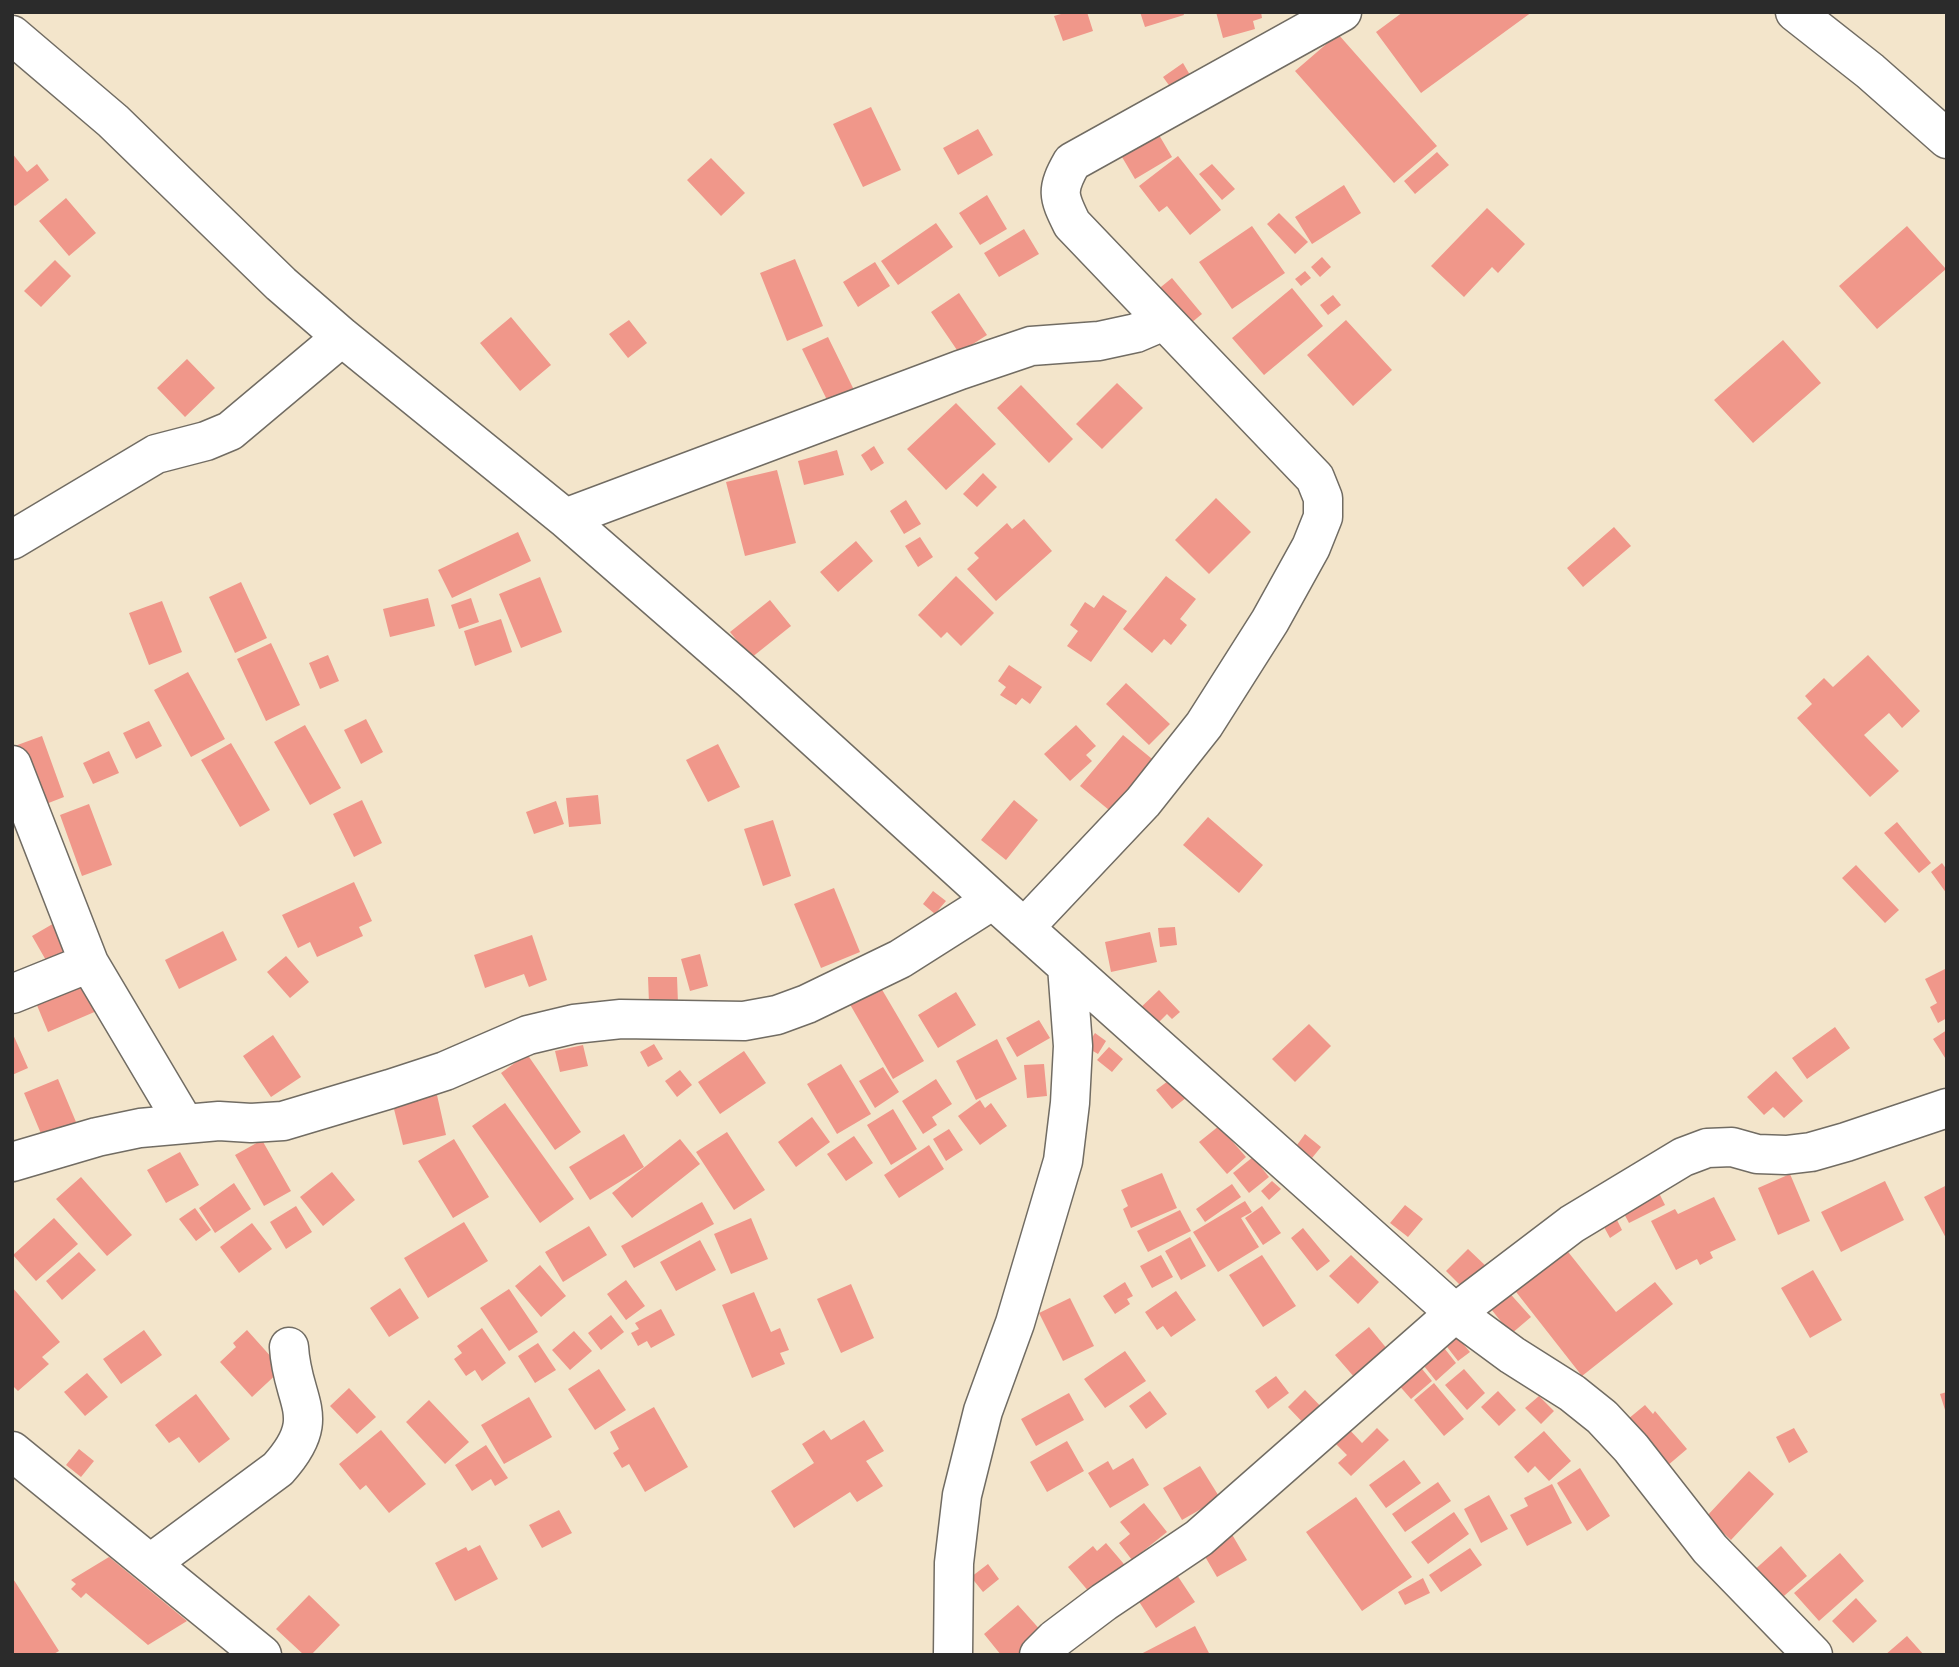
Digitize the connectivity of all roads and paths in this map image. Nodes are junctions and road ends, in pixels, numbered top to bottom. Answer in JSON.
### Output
{"nodes":[{"id":1,"x":1342,"y":12,"type":"edge"},
{"id":2,"x":1795,"y":12,"type":"edge"},
{"id":3,"x":12,"y":35,"type":"edge"},
{"id":4,"x":1947,"y":139,"type":"edge"},
{"id":5,"x":1164,"y":321,"type":"junction"},
{"id":6,"x":342,"y":337,"type":"junction"},
{"id":7,"x":565,"y":518,"type":"junction"},
{"id":8,"x":12,"y":540,"type":"edge"},
{"id":9,"x":12,"y":765,"type":"edge"},
{"id":10,"x":993,"y":900,"type":"junction"},
{"id":11,"x":1024,"y":929,"type":"junction"},
{"id":12,"x":89,"y":963,"type":"junction"},
{"id":13,"x":1067,"y":966,"type":"junction"},
{"id":14,"x":12,"y":995,"type":"edge"},
{"id":15,"x":1947,"y":1108,"type":"edge"},
{"id":16,"x":184,"y":1123,"type":"junction"},
{"id":17,"x":12,"y":1162,"type":"edge"},
{"id":18,"x":1455,"y":1313,"type":"junction"},
{"id":19,"x":289,"y":1348,"type":"dead end"},
{"id":20,"x":12,"y":1451,"type":"edge"},
{"id":21,"x":151,"y":1563,"type":"junction"},
{"id":22,"x":262,"y":1655,"type":"edge"},
{"id":23,"x":953,"y":1655,"type":"edge"},
{"id":24,"x":1039,"y":1655,"type":"edge"},
{"id":25,"x":1813,"y":1655,"type":"edge"}],
"edges":[{"from":1,"to":5,"type":"street"},
{"from":2,"to":4,"type":"street"},
{"from":3,"to":6,"type":"street"},
{"from":5,"to":7,"type":"street"},
{"from":5,"to":11,"type":"street"},
{"from":6,"to":7,"type":"street"},
{"from":6,"to":8,"type":"street"},
{"from":7,"to":10,"type":"street"},
{"from":9,"to":12,"type":"street"},
{"from":10,"to":11,"type":"street"},
{"from":10,"to":16,"type":"street"},
{"from":11,"to":13,"type":"street"},
{"from":12,"to":14,"type":"street"},
{"from":12,"to":16,"type":"street"},
{"from":13,"to":18,"type":"street"},
{"from":13,"to":23,"type":"street"},
{"from":15,"to":18,"type":"street"},
{"from":16,"to":17,"type":"street"},
{"from":18,"to":24,"type":"street"},
{"from":18,"to":25,"type":"street"},
{"from":19,"to":21,"type":"street"},
{"from":20,"to":21,"type":"street"},
{"from":21,"to":22,"type":"street"}]}
